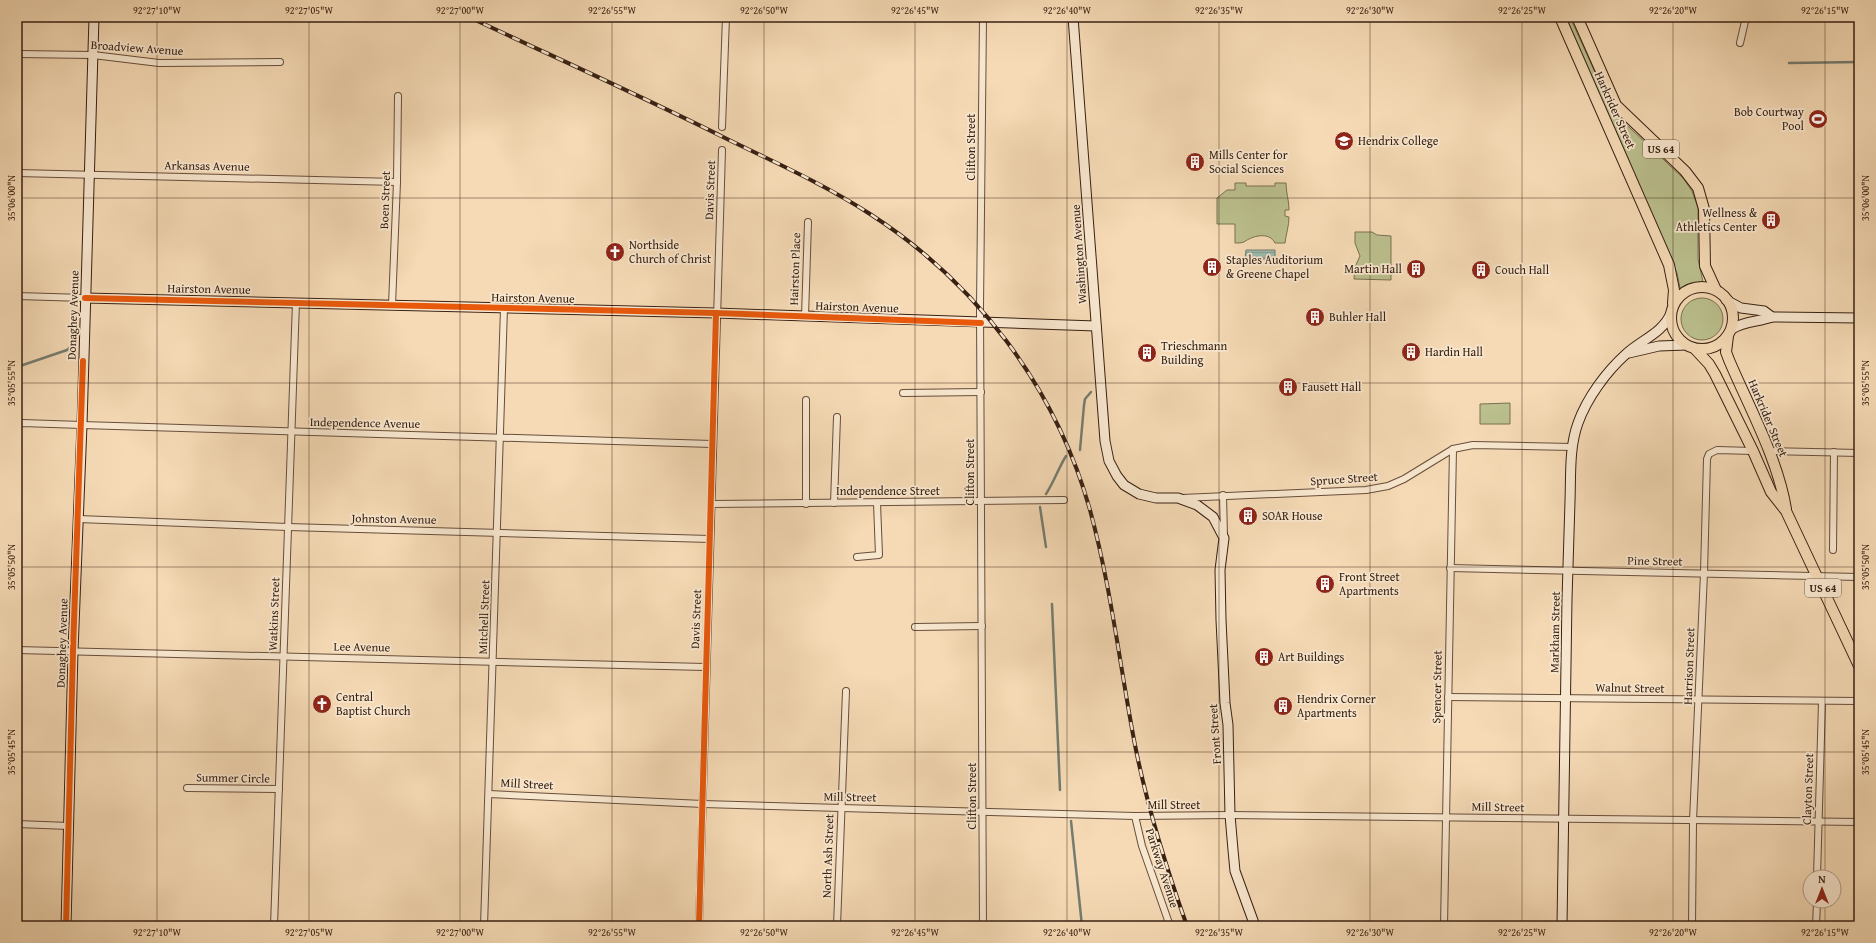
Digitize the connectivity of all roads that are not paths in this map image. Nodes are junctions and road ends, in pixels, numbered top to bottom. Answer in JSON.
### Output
{"nodes":[{"id":1,"x":94,"y":17,"type":"edge"},
{"id":2,"x":726,"y":17,"type":"edge"},
{"id":3,"x":983,"y":17,"type":"edge"},
{"id":4,"x":1072,"y":17,"type":"edge"},
{"id":5,"x":1560,"y":17,"type":"edge"},
{"id":6,"x":1577,"y":17,"type":"edge"},
{"id":7,"x":1746,"y":17,"type":"edge"},
{"id":8,"x":1740,"y":43,"type":"dead end"},
{"id":9,"x":17,"y":54,"type":"edge"},
{"id":10,"x":92,"y":56,"type":"junction"},
{"id":11,"x":280,"y":62,"type":"dead end"},
{"id":12,"x":398,"y":96,"type":"dead end"},
{"id":13,"x":722,"y":128,"type":"dead end"},
{"id":14,"x":722,"y":150,"type":"dead end"},
{"id":15,"x":17,"y":173,"type":"edge"},
{"id":16,"x":90,"y":175,"type":"junction"},
{"id":17,"x":397,"y":182,"type":"junction"},
{"id":18,"x":808,"y":222,"type":"dead end"},
{"id":19,"x":1716,"y":290,"type":"junction"},
{"id":20,"x":17,"y":296,"type":"edge"},
{"id":21,"x":85,"y":298,"type":"junction"},
{"id":22,"x":1726,"y":300,"type":"junction"},
{"id":23,"x":296,"y":302,"type":"junction"},
{"id":24,"x":392,"y":306,"type":"junction"},
{"id":25,"x":504,"y":308,"type":"junction"},
{"id":26,"x":1672,"y":308,"type":"junction"},
{"id":27,"x":716,"y":313,"type":"junction"},
{"id":28,"x":805,"y":316,"type":"junction"},
{"id":29,"x":1772,"y":316,"type":"junction"},
{"id":30,"x":1859,"y":318,"type":"edge"},
{"id":31,"x":980,"y":323,"type":"junction"},
{"id":32,"x":1096,"y":326,"type":"junction"},
{"id":33,"x":1730,"y":332,"type":"junction"},
{"id":34,"x":1690,"y":347,"type":"junction"},
{"id":35,"x":1626,"y":354,"type":"junction"},
{"id":36,"x":981,"y":392,"type":"junction"},
{"id":37,"x":903,"y":393,"type":"dead end"},
{"id":38,"x":806,"y":400,"type":"dead end"},
{"id":39,"x":837,"y":418,"type":"dead end"},
{"id":40,"x":17,"y":425,"type":"edge"},
{"id":41,"x":82,"y":425,"type":"junction"},
{"id":42,"x":290,"y":432,"type":"junction"},
{"id":43,"x":501,"y":437,"type":"junction"},
{"id":44,"x":712,"y":444,"type":"junction"},
{"id":45,"x":1572,"y":447,"type":"junction"},
{"id":46,"x":1453,"y":449,"type":"junction"},
{"id":47,"x":1753,"y":451,"type":"junction"},
{"id":48,"x":1768,"y":451,"type":"junction"},
{"id":49,"x":1834,"y":452,"type":"junction"},
{"id":50,"x":1859,"y":453,"type":"edge"},
{"id":51,"x":1223,"y":495,"type":"junction"},
{"id":52,"x":1178,"y":498,"type":"junction"},
{"id":53,"x":1064,"y":500,"type":"dead end"},
{"id":54,"x":981,"y":502,"type":"junction"},
{"id":55,"x":834,"y":503,"type":"junction"},
{"id":56,"x":877,"y":503,"type":"junction"},
{"id":57,"x":711,"y":504,"type":"junction"},
{"id":58,"x":806,"y":504,"type":"junction"},
{"id":59,"x":1786,"y":511,"type":"junction"},
{"id":60,"x":78,"y":519,"type":"junction"},
{"id":61,"x":288,"y":527,"type":"junction"},
{"id":62,"x":498,"y":532,"type":"junction"},
{"id":63,"x":1224,"y":538,"type":"junction"},
{"id":64,"x":710,"y":539,"type":"junction"},
{"id":65,"x":1833,"y":550,"type":"dead end"},
{"id":66,"x":857,"y":557,"type":"dead end"},
{"id":67,"x":1450,"y":568,"type":"junction"},
{"id":68,"x":1568,"y":570,"type":"junction"},
{"id":69,"x":1704,"y":573,"type":"junction"},
{"id":70,"x":1818,"y":577,"type":"junction"},
{"id":71,"x":1859,"y":577,"type":"edge"},
{"id":72,"x":982,"y":626,"type":"junction"},
{"id":73,"x":915,"y":627,"type":"dead end"},
{"id":74,"x":17,"y":650,"type":"edge"},
{"id":75,"x":73,"y":651,"type":"junction"},
{"id":76,"x":284,"y":656,"type":"junction"},
{"id":77,"x":494,"y":661,"type":"junction"},
{"id":78,"x":1859,"y":666,"type":"edge"},
{"id":79,"x":705,"y":667,"type":"junction"},
{"id":80,"x":846,"y":691,"type":"dead end"},
{"id":81,"x":1448,"y":697,"type":"junction"},
{"id":82,"x":1566,"y":698,"type":"junction"},
{"id":83,"x":1699,"y":700,"type":"junction"},
{"id":84,"x":1859,"y":701,"type":"edge"},
{"id":85,"x":1822,"y":702,"type":"junction"},
{"id":86,"x":187,"y":788,"type":"dead end"},
{"id":87,"x":279,"y":789,"type":"junction"},
{"id":88,"x":490,"y":794,"type":"junction"},
{"id":89,"x":703,"y":804,"type":"junction"},
{"id":90,"x":841,"y":808,"type":"junction"},
{"id":91,"x":984,"y":811,"type":"junction"},
{"id":92,"x":1230,"y":815,"type":"junction"},
{"id":93,"x":1135,"y":816,"type":"junction"},
{"id":94,"x":1445,"y":817,"type":"junction"},
{"id":95,"x":1564,"y":820,"type":"junction"},
{"id":96,"x":1693,"y":821,"type":"junction"},
{"id":97,"x":1818,"y":822,"type":"junction"},
{"id":98,"x":1859,"y":822,"type":"edge"},
{"id":99,"x":17,"y":824,"type":"edge"},
{"id":100,"x":69,"y":826,"type":"junction"},
{"id":101,"x":1817,"y":869,"type":"edge"},
{"id":102,"x":1817,"y":909,"type":"edge"},
{"id":103,"x":66,"y":926,"type":"edge"},
{"id":104,"x":274,"y":926,"type":"edge"},
{"id":105,"x":484,"y":926,"type":"edge"},
{"id":106,"x":699,"y":926,"type":"edge"},
{"id":107,"x":837,"y":926,"type":"edge"},
{"id":108,"x":983,"y":926,"type":"edge"},
{"id":109,"x":1170,"y":926,"type":"edge"},
{"id":110,"x":1255,"y":926,"type":"edge"},
{"id":111,"x":1444,"y":926,"type":"edge"},
{"id":112,"x":1562,"y":926,"type":"edge"},
{"id":113,"x":1692,"y":926,"type":"edge"},
{"id":114,"x":1816,"y":926,"type":"edge"}],
"edges":[{"from":1,"to":10,"type":"street","name":"Donaghey Avenue"},
{"from":2,"to":13,"type":"street"},
{"from":3,"to":31,"type":"street","name":"Clifton Street"},
{"from":4,"to":32,"type":"street","name":"Washington Avenue"},
{"from":5,"to":26,"type":"main road","name":"Harkrider Street"},
{"from":6,"to":19,"type":"main road","name":"Harkrider Street","number":"US 64"},
{"from":7,"to":8,"type":"street"},
{"from":9,"to":10,"type":"street","name":"Broadview Avenue"},
{"from":10,"to":11,"type":"street","name":"Broadview Avenue"},
{"from":10,"to":16,"type":"street","name":"Donaghey Avenue"},
{"from":12,"to":17,"type":"street","name":"Boen Street"},
{"from":14,"to":27,"type":"street","name":"Davis Street"},
{"from":15,"to":16,"type":"street","name":"Arkansas Avenue"},
{"from":16,"to":17,"type":"street","name":"Arkansas Avenue"},
{"from":16,"to":21,"type":"street","name":"Donaghey Avenue"},
{"from":17,"to":24,"type":"street","name":"Boen Street"},
{"from":18,"to":28,"type":"street","name":"Hairston Place"},
{"from":19,"to":22,"type":"main road"},
{"from":19,"to":26,"type":"main road"},
{"from":20,"to":21,"type":"street","name":"Hairston Avenue"},
{"from":21,"to":23,"type":"street","name":"Hairston Avenue"},
{"from":21,"to":41,"type":"street","name":"Donaghey Avenue"},
{"from":22,"to":29,"type":"street"},
{"from":22,"to":33,"type":"main road"},
{"from":23,"to":24,"type":"street","name":"Hairston Avenue"},
{"from":23,"to":42,"type":"street","name":"Watkins Street"},
{"from":24,"to":25,"type":"street","name":"Hairston Avenue"},
{"from":25,"to":27,"type":"street","name":"Hairston Avenue"},
{"from":25,"to":43,"type":"street","name":"Mitchell Street"},
{"from":26,"to":34,"type":"main road"},
{"from":26,"to":35,"type":"street","name":"Markham Street"},
{"from":27,"to":28,"type":"street","name":"Hairston Avenue"},
{"from":27,"to":44,"type":"street","name":"Davis Street"},
{"from":28,"to":31,"type":"street","name":"Hairston Avenue"},
{"from":29,"to":30,"type":"street"},
{"from":29,"to":33,"type":"street"},
{"from":31,"to":32,"type":"street","name":"Hairston Avenue"},
{"from":31,"to":36,"type":"street","name":"Clifton Street"},
{"from":32,"to":52,"type":"street","name":"Washington Avenue"},
{"from":33,"to":34,"type":"main road"},
{"from":33,"to":48,"type":"main road","name":"Harkrider Street","number":"US 64"},
{"from":34,"to":35,"type":"street"},
{"from":34,"to":47,"type":"main road","name":"Harkrider Street","number":"US 64"},
{"from":35,"to":45,"type":"street","name":"Markham Street"},
{"from":36,"to":37,"type":"street"},
{"from":36,"to":54,"type":"street","name":"Clifton Street"},
{"from":38,"to":58,"type":"street"},
{"from":39,"to":55,"type":"street"},
{"from":40,"to":41,"type":"street","name":"Independence Avenue"},
{"from":41,"to":42,"type":"street","name":"Independence Avenue"},
{"from":41,"to":60,"type":"street","name":"Donaghey Avenue"},
{"from":42,"to":43,"type":"street","name":"Independence Avenue"},
{"from":42,"to":61,"type":"street","name":"Watkins Street"},
{"from":43,"to":44,"type":"street","name":"Independence Avenue"},
{"from":43,"to":62,"type":"street","name":"Mitchell Street"},
{"from":44,"to":57,"type":"street","name":"Davis Street"},
{"from":45,"to":46,"type":"street","name":"Spruce Street"},
{"from":45,"to":68,"type":"street","name":"Markham Street"},
{"from":46,"to":51,"type":"street","name":"Spruce Street"},
{"from":46,"to":67,"type":"street","name":"Spencer Street"},
{"from":47,"to":59,"type":"main road","name":"Harkrider Street","number":"US 64"},
{"from":47,"to":69,"type":"street","name":"Harrison Street"},
{"from":48,"to":49,"type":"street"},
{"from":48,"to":59,"type":"main road","name":"Harkrider Street","number":"US 64"},
{"from":49,"to":50,"type":"street"},
{"from":49,"to":65,"type":"street"},
{"from":51,"to":52,"type":"street","name":"Spruce Street"},
{"from":51,"to":63,"type":"street","name":"Front Street"},
{"from":52,"to":63,"type":"street"},
{"from":53,"to":54,"type":"street","name":"Independence Street"},
{"from":54,"to":56,"type":"street","name":"Independence Street"},
{"from":54,"to":72,"type":"street","name":"Clifton Street"},
{"from":55,"to":56,"type":"street","name":"Independence Street"},
{"from":55,"to":58,"type":"street","name":"Independence Street"},
{"from":56,"to":66,"type":"street"},
{"from":57,"to":58,"type":"street","name":"Independence Street"},
{"from":57,"to":64,"type":"street","name":"Davis Street"},
{"from":59,"to":70,"type":"main road","name":"Harkrider Street","number":"US 64"},
{"from":60,"to":61,"type":"street","name":"Johnston Avenue"},
{"from":60,"to":75,"type":"street","name":"Donaghey Avenue"},
{"from":61,"to":62,"type":"street","name":"Johnston Avenue"},
{"from":61,"to":76,"type":"street","name":"Watkins Street"},
{"from":62,"to":64,"type":"street","name":"Johnston Avenue"},
{"from":62,"to":77,"type":"street","name":"Mitchell Street"},
{"from":63,"to":92,"type":"street","name":"Front Street"},
{"from":64,"to":79,"type":"street","name":"Davis Street"},
{"from":67,"to":68,"type":"street","name":"Pine Street"},
{"from":67,"to":81,"type":"street","name":"Spencer Street"},
{"from":68,"to":69,"type":"street","name":"Pine Street"},
{"from":68,"to":82,"type":"street","name":"Markham Street"},
{"from":69,"to":70,"type":"street","name":"Pine Street"},
{"from":69,"to":83,"type":"street","name":"Harrison Street"},
{"from":70,"to":71,"type":"street","name":"Pine Street"},
{"from":70,"to":78,"type":"main road","name":"Harkrider Street","number":"US 64"},
{"from":72,"to":73,"type":"street"},
{"from":72,"to":91,"type":"street","name":"Clifton Street"},
{"from":74,"to":75,"type":"street","name":"Lee Avenue"},
{"from":75,"to":76,"type":"street","name":"Lee Avenue"},
{"from":75,"to":100,"type":"street","name":"Donaghey Avenue"},
{"from":76,"to":77,"type":"street","name":"Lee Avenue"},
{"from":76,"to":87,"type":"street","name":"Watkins Street"},
{"from":77,"to":79,"type":"street","name":"Lee Avenue"},
{"from":77,"to":88,"type":"street","name":"Mitchell Street"},
{"from":79,"to":89,"type":"street","name":"Davis Street"},
{"from":80,"to":90,"type":"street","name":"North Ash Street"},
{"from":81,"to":82,"type":"street","name":"Walnut Street"},
{"from":81,"to":94,"type":"street","name":"Spencer Street"},
{"from":82,"to":83,"type":"street","name":"Walnut Street"},
{"from":82,"to":95,"type":"street","name":"Markham Street"},
{"from":83,"to":85,"type":"street","name":"Walnut Street"},
{"from":83,"to":96,"type":"street","name":"Harrison Street"},
{"from":84,"to":85,"type":"street","name":"Walnut Street"},
{"from":85,"to":97,"type":"street","name":"Clayton Street"},
{"from":86,"to":87,"type":"street","name":"Summer Circle"},
{"from":87,"to":104,"type":"street","name":"Watkins Street"},
{"from":88,"to":89,"type":"street","name":"Mill Street"},
{"from":88,"to":105,"type":"street","name":"Mitchell Street"},
{"from":89,"to":90,"type":"street","name":"Mill Street"},
{"from":89,"to":106,"type":"street","name":"Davis Street"},
{"from":90,"to":91,"type":"street","name":"Mill Street"},
{"from":90,"to":107,"type":"street","name":"North Ash Street"},
{"from":91,"to":93,"type":"street","name":"Mill Street"},
{"from":91,"to":108,"type":"street","name":"Clifton Street"},
{"from":92,"to":93,"type":"street","name":"Mill Street"},
{"from":92,"to":94,"type":"street","name":"Mill Street"},
{"from":92,"to":110,"type":"street","name":"Front Street"},
{"from":93,"to":109,"type":"street","name":"Parkway Avenue"},
{"from":94,"to":95,"type":"street","name":"Mill Street"},
{"from":94,"to":111,"type":"street","name":"Spencer Street"},
{"from":95,"to":96,"type":"street","name":"Mill Street"},
{"from":95,"to":112,"type":"street","name":"Markham Street"},
{"from":96,"to":97,"type":"street","name":"Mill Street"},
{"from":96,"to":113,"type":"street","name":"Harrison Street"},
{"from":97,"to":98,"type":"street","name":"Mill Street"},
{"from":97,"to":101,"type":"street","name":"Clayton Street"},
{"from":99,"to":100,"type":"street"},
{"from":100,"to":103,"type":"street","name":"Donaghey Avenue"},
{"from":102,"to":114,"type":"street"}]}
